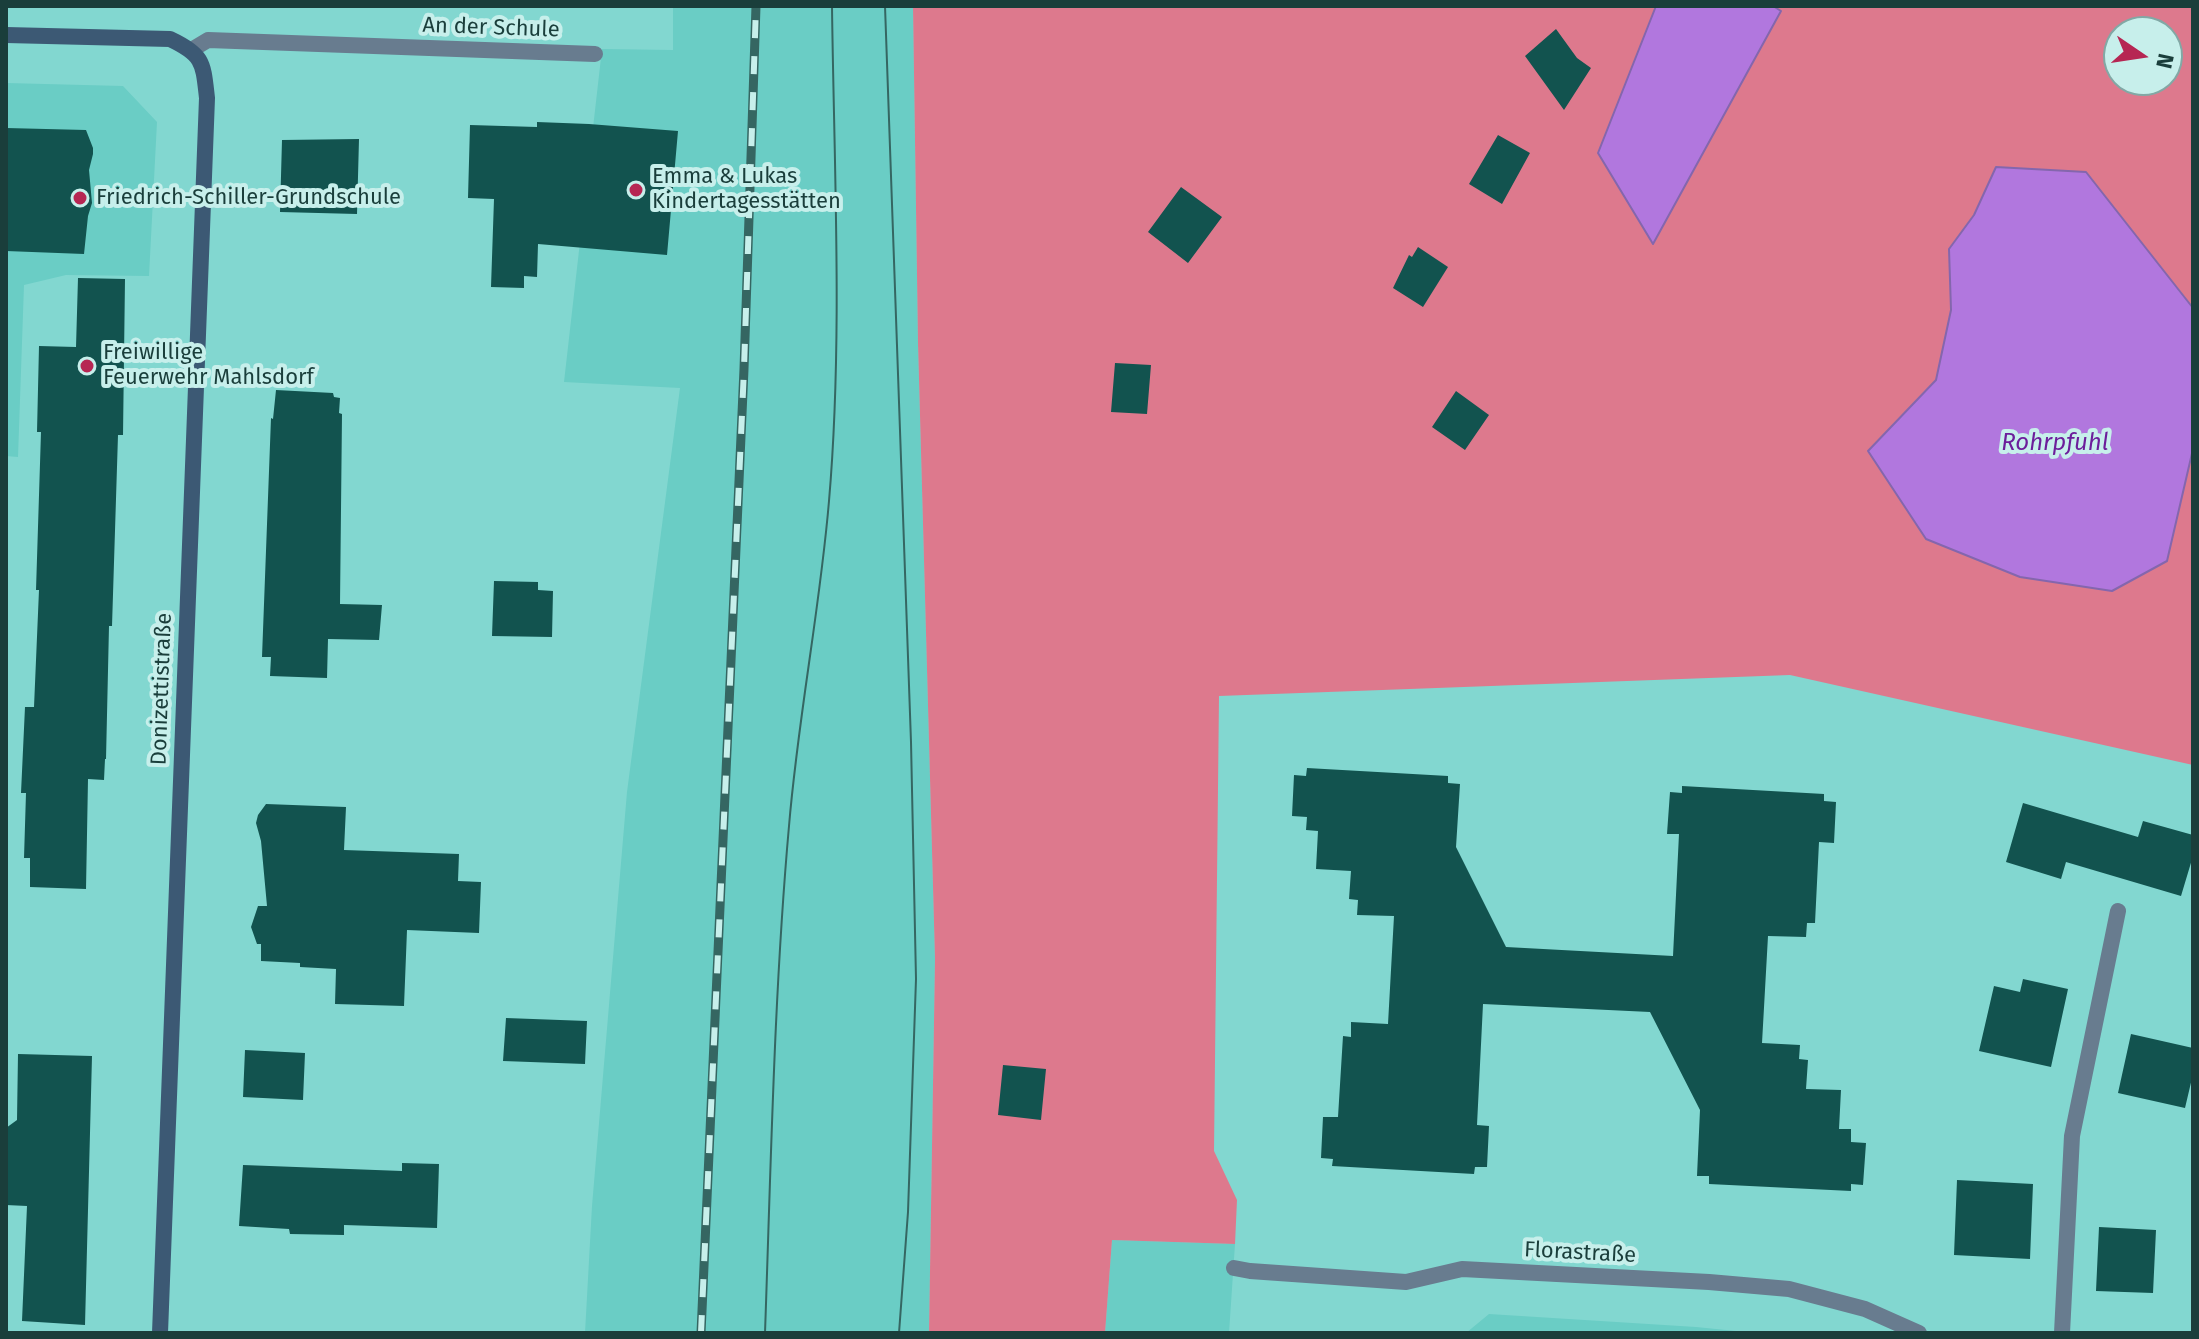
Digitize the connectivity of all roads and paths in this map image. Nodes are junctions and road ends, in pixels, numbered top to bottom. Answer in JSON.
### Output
{"nodes":[{"id":1,"x":6,"y":35,"type":"edge"},
{"id":2,"x":193,"y":49,"type":"junction"},
{"id":3,"x":595,"y":54,"type":"dead end"},
{"id":4,"x":2118,"y":911,"type":"dead end"},
{"id":5,"x":1234,"y":1268,"type":"dead end"},
{"id":6,"x":160,"y":1333,"type":"edge"},
{"id":7,"x":1919,"y":1333,"type":"edge"},
{"id":8,"x":2062,"y":1333,"type":"edge"}],
"edges":[{"from":1,"to":2,"type":"street","name":"An der Schule"},
{"from":2,"to":3,"type":"street","name":"An der Schule"},
{"from":2,"to":6,"type":"street","name":"Donizettistraße"},
{"from":4,"to":8,"type":"street"},
{"from":5,"to":7,"type":"street","name":"Florastraße"}]}
